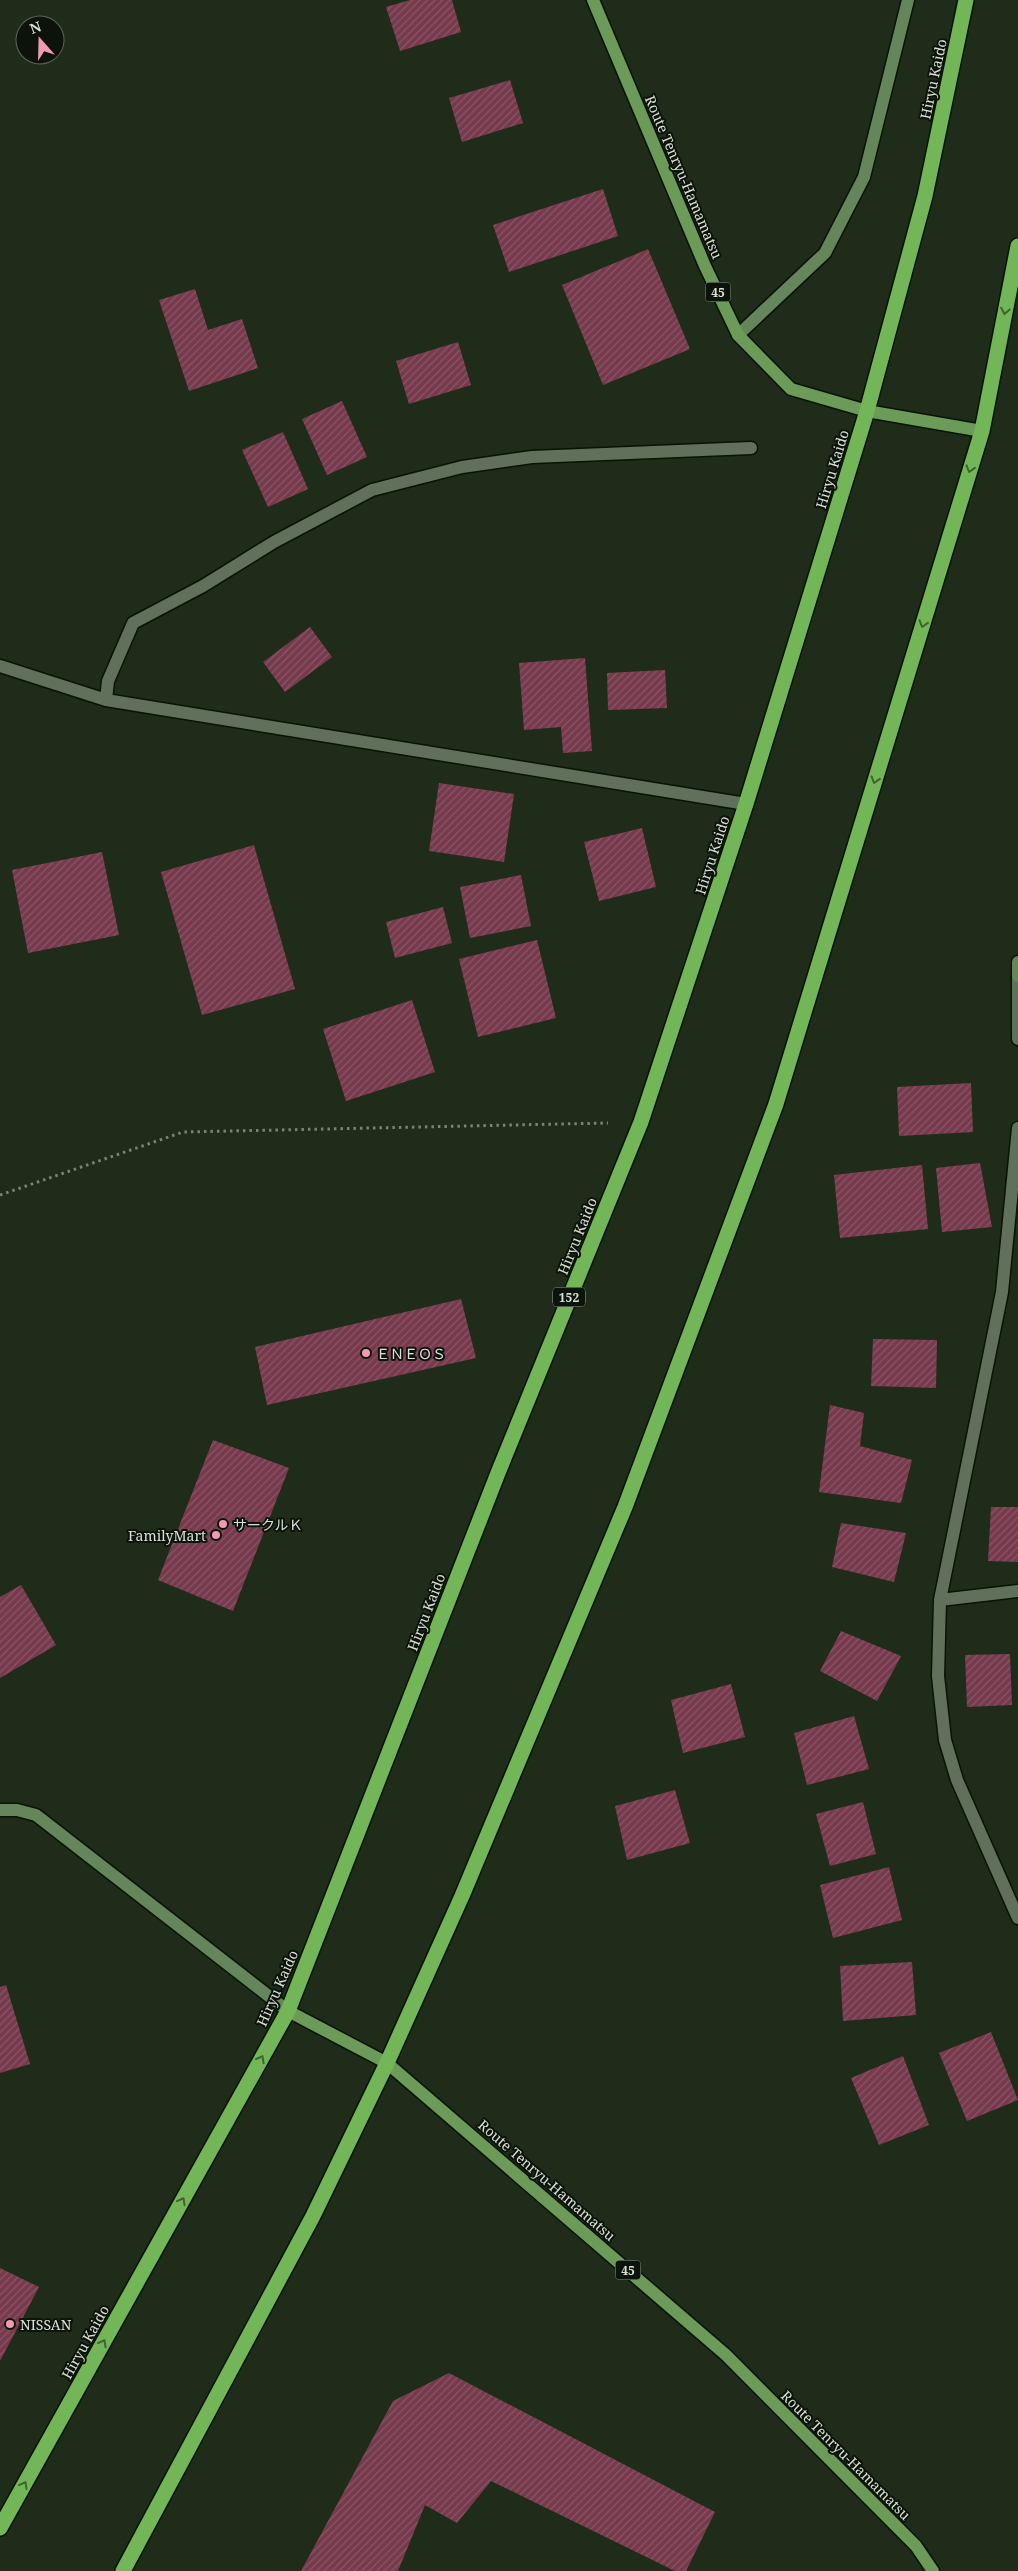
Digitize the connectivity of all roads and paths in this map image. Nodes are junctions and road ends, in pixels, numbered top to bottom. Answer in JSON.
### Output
{"nodes":[{"id":1,"x":593,"y":0,"type":"edge"},
{"id":2,"x":908,"y":0,"type":"edge"},
{"id":3,"x":966,"y":0,"type":"edge"},
{"id":4,"x":1018,"y":246,"type":"edge"},
{"id":5,"x":738,"y":335,"type":"junction"},
{"id":6,"x":867,"y":411,"type":"junction"},
{"id":7,"x":982,"y":431,"type":"junction"},
{"id":8,"x":751,"y":448,"type":"dead end"},
{"id":9,"x":0,"y":666,"type":"edge"},
{"id":10,"x":106,"y":700,"type":"junction"},
{"id":11,"x":746,"y":804,"type":"junction"},
{"id":12,"x":1018,"y":962,"type":"edge"},
{"id":13,"x":1018,"y":976,"type":"edge"},
{"id":14,"x":1018,"y":1039,"type":"edge"},
{"id":15,"x":641,"y":1122,"type":"junction"},
{"id":16,"x":1018,"y":1128,"type":"edge"},
{"id":17,"x":0,"y":1195,"type":"edge"},
{"id":18,"x":1018,"y":1591,"type":"edge"},
{"id":19,"x":940,"y":1600,"type":"junction"},
{"id":20,"x":0,"y":1810,"type":"edge"},
{"id":21,"x":1018,"y":1918,"type":"edge"},
{"id":22,"x":288,"y":2011,"type":"junction"},
{"id":23,"x":387,"y":2063,"type":"junction"},
{"id":24,"x":0,"y":2528,"type":"edge"},
{"id":25,"x":123,"y":2571,"type":"edge"},
{"id":26,"x":933,"y":2571,"type":"edge"}],
"edges":[{"from":1,"to":5,"type":"main road","name":"Route Tenryu-Hamamatsu","number":"45"},
{"from":2,"to":5,"type":"street"},
{"from":3,"to":6,"type":"highway","name":"Hiryu Kaido","number":"152"},
{"from":4,"to":7,"type":"highway","one_way":true},
{"from":5,"to":6,"type":"main road","name":"Route Tenryu-Hamamatsu","number":"45"},
{"from":6,"to":7,"type":"main road","name":"Route Tenryu-Hamamatsu","number":"45"},
{"from":6,"to":11,"type":"highway","name":"Hiryu Kaido","number":"152"},
{"from":7,"to":23,"type":"highway","one_way":true},
{"from":8,"to":10,"type":"street"},
{"from":9,"to":10,"type":"street"},
{"from":10,"to":11,"type":"street"},
{"from":11,"to":15,"type":"highway","name":"Hiryu Kaido","number":"152"},
{"from":12,"to":13,"type":"street"},
{"from":13,"to":14,"type":"street"},
{"from":15,"to":17,"type":"path"},
{"from":15,"to":22,"type":"highway","name":"Hiryu Kaido","number":"152"},
{"from":16,"to":19,"type":"street"},
{"from":18,"to":19,"type":"street"},
{"from":19,"to":21,"type":"street"},
{"from":20,"to":22,"type":"street"},
{"from":22,"to":23,"type":"main road","name":"Route Tenryu-Hamamatsu","number":"45"},
{"from":24,"to":22,"type":"highway","name":"Hiryu Kaido","number":"152","one_way":true},
{"from":23,"to":25,"type":"highway"},
{"from":23,"to":26,"type":"main road","name":"Route Tenryu-Hamamatsu","number":"45"}]}
